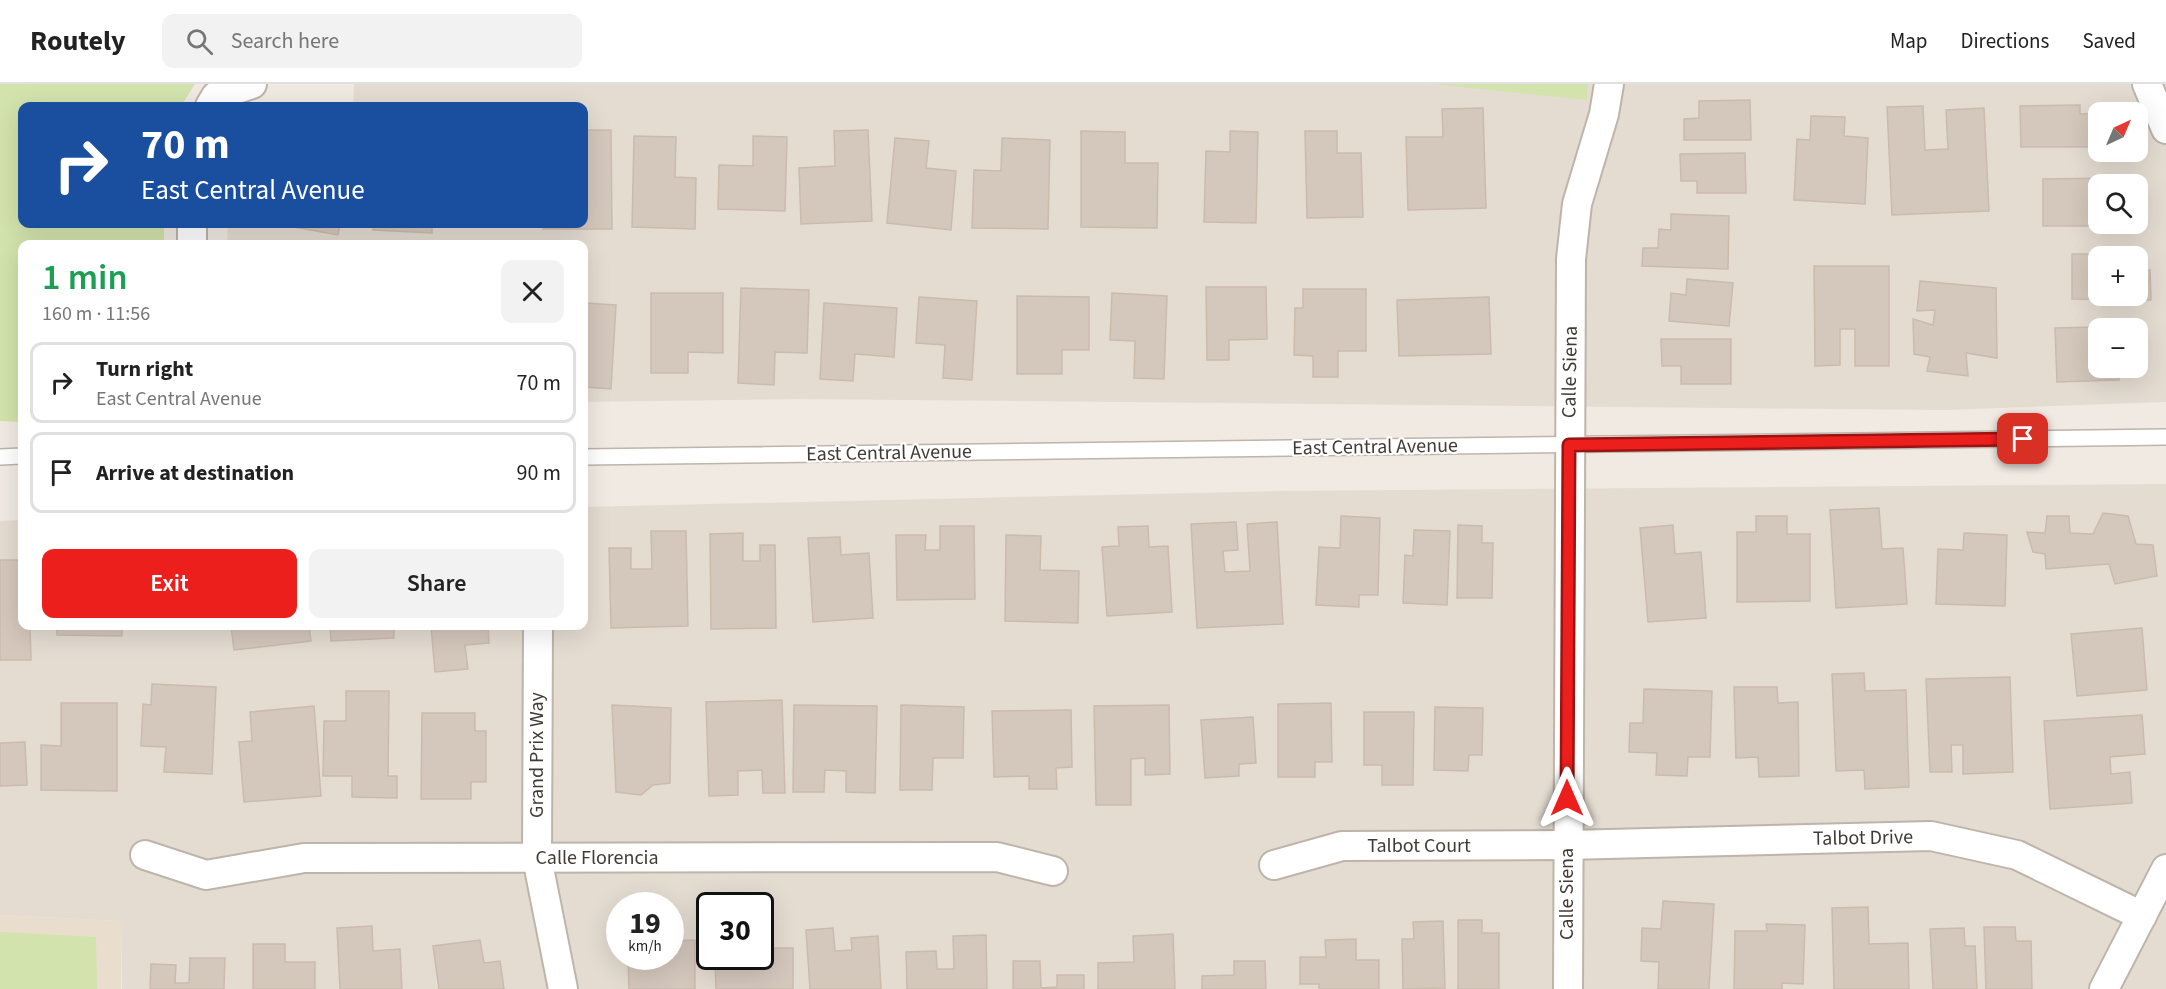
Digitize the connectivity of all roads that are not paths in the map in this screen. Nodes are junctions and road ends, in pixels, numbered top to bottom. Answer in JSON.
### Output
{"nodes":[{"id":1,"x":252,"y":84,"type":"edge"},
{"id":2,"x":1609,"y":84,"type":"edge"},
{"id":3,"x":2147,"y":84,"type":"edge"},
{"id":4,"x":212,"y":102,"type":"edge"},
{"id":5,"x":2166,"y":129,"type":"edge"},
{"id":6,"x":2166,"y":437,"type":"edge"},
{"id":7,"x":1569,"y":445,"type":"junction"},
{"id":8,"x":18,"y":456,"type":"edge"},
{"id":9,"x":0,"y":457,"type":"edge"},
{"id":10,"x":588,"y":457,"type":"edge"},
{"id":11,"x":538,"y":630,"type":"edge"},
{"id":12,"x":1567,"y":845,"type":"junction"},
{"id":13,"x":145,"y":855,"type":"dead end"},
{"id":14,"x":537,"y":858,"type":"junction"},
{"id":15,"x":1274,"y":866,"type":"dead end"},
{"id":16,"x":2166,"y":869,"type":"edge"},
{"id":17,"x":1053,"y":872,"type":"dead end"},
{"id":18,"x":2142,"y":916,"type":"junction"},
{"id":19,"x":563,"y":989,"type":"edge"},
{"id":20,"x":1568,"y":989,"type":"edge"},
{"id":21,"x":2104,"y":989,"type":"edge"}],
"edges":[{"from":1,"to":4,"type":"street"},
{"from":2,"to":7,"type":"street","name":"Calle Siena"},
{"from":3,"to":5,"type":"street"},
{"from":6,"to":7,"type":"lane","name":"East Central Avenue"},
{"from":7,"to":10,"type":"lane","name":"East Central Avenue"},
{"from":7,"to":12,"type":"street","name":"Calle Siena"},
{"from":8,"to":9,"type":"lane"},
{"from":11,"to":14,"type":"street","name":"Grand Prix Way"},
{"from":12,"to":15,"type":"street","name":"Talbot Court"},
{"from":12,"to":18,"type":"street","name":"Talbot Drive"},
{"from":12,"to":20,"type":"street","name":"Calle Siena"},
{"from":13,"to":14,"type":"street","name":"Calle Florencia"},
{"from":14,"to":17,"type":"street","name":"Calle Florencia"},
{"from":14,"to":19,"type":"street","name":"Grand Prix Way"},
{"from":16,"to":18,"type":"street"},
{"from":18,"to":21,"type":"street"}]}
